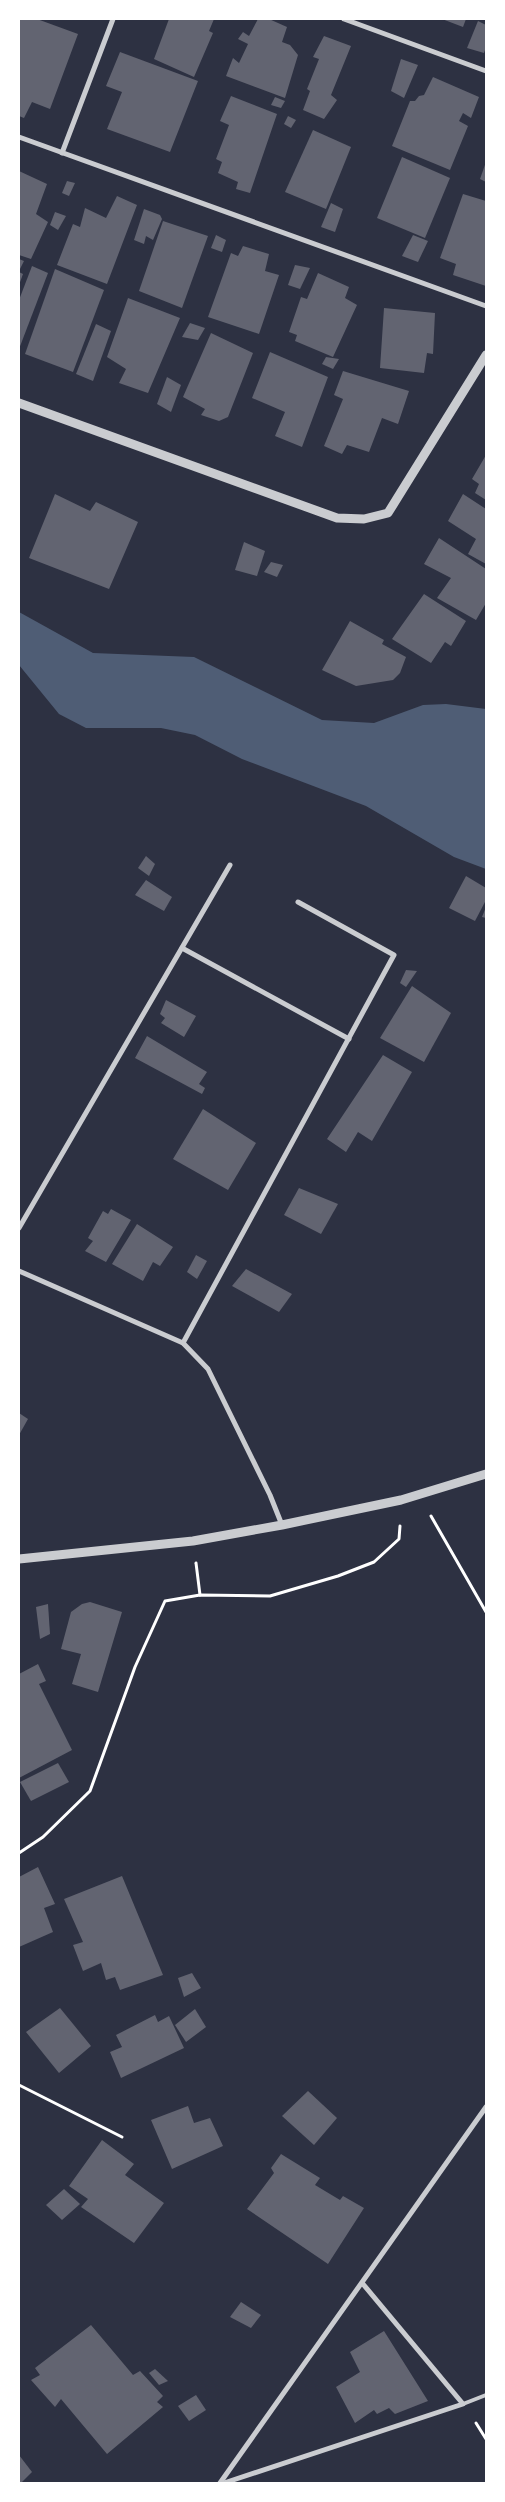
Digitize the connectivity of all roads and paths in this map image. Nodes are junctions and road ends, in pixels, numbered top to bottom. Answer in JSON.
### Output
{"nodes":[{"id":1,"x":113,"y":19,"type":"edge"},
{"id":2,"x":344,"y":19,"type":"edge"},
{"id":3,"x":486,"y":71,"type":"edge"},
{"id":4,"x":19,"y":137,"type":"edge"},
{"id":5,"x":62,"y":153,"type":"junction"},
{"id":6,"x":486,"y":306,"type":"edge"},
{"id":7,"x":486,"y":355,"type":"edge"},
{"id":8,"x":19,"y":403,"type":"edge"},
{"id":9,"x":230,"y":865,"type":"dead end"},
{"id":10,"x":298,"y":902,"type":"dead end"},
{"id":11,"x":182,"y":948,"type":"junction"},
{"id":12,"x":349,"y":1039,"type":"junction"},
{"id":13,"x":19,"y":1228,"type":"edge"},
{"id":14,"x":19,"y":1271,"type":"edge"},
{"id":15,"x":183,"y":1343,"type":"junction"},
{"id":16,"x":486,"y":1474,"type":"edge"},
{"id":17,"x":418,"y":1494,"type":"junction"},
{"id":18,"x":401,"y":1500,"type":"junction"},
{"id":19,"x":282,"y":1525,"type":"junction"},
{"id":20,"x":193,"y":1540,"type":"junction"},
{"id":21,"x":19,"y":1559,"type":"edge"},
{"id":22,"x":200,"y":1595,"type":"junction"},
{"id":23,"x":486,"y":1612,"type":"edge"},
{"id":24,"x":19,"y":1853,"type":"edge"},
{"id":25,"x":19,"y":2085,"type":"edge"},
{"id":26,"x":486,"y":2107,"type":"edge"},
{"id":27,"x":122,"y":2137,"type":"dead end"},
{"id":28,"x":363,"y":2284,"type":"junction"},
{"id":29,"x":486,"y":2395,"type":"edge"},
{"id":30,"x":463,"y":2404,"type":"junction"},
{"id":31,"x":220,"y":2483,"type":"edge"},
{"id":32,"x":224,"y":2483,"type":"edge"}],
"edges":[{"from":1,"to":5,"type":"street"},
{"from":2,"to":3,"type":"street"},
{"from":4,"to":5,"type":"street"},
{"from":5,"to":6,"type":"street"},
{"from":7,"to":8,"type":"street"},
{"from":9,"to":11,"type":"street"},
{"from":10,"to":12,"type":"street"},
{"from":11,"to":12,"type":"street"},
{"from":11,"to":13,"type":"street"},
{"from":12,"to":15,"type":"street"},
{"from":14,"to":15,"type":"street"},
{"from":15,"to":19,"type":"street"},
{"from":16,"to":17,"type":"street"},
{"from":17,"to":18,"type":"street"},
{"from":17,"to":23,"type":"path"},
{"from":18,"to":19,"type":"street"},
{"from":18,"to":22,"type":"path"},
{"from":19,"to":20,"type":"street"},
{"from":20,"to":21,"type":"street"},
{"from":20,"to":22,"type":"path"},
{"from":22,"to":24,"type":"path"},
{"from":25,"to":27,"type":"path"},
{"from":26,"to":28,"type":"street"},
{"from":28,"to":30,"type":"street"},
{"from":28,"to":31,"type":"street"},
{"from":29,"to":30,"type":"lane"},
{"from":30,"to":32,"type":"street"}]}
